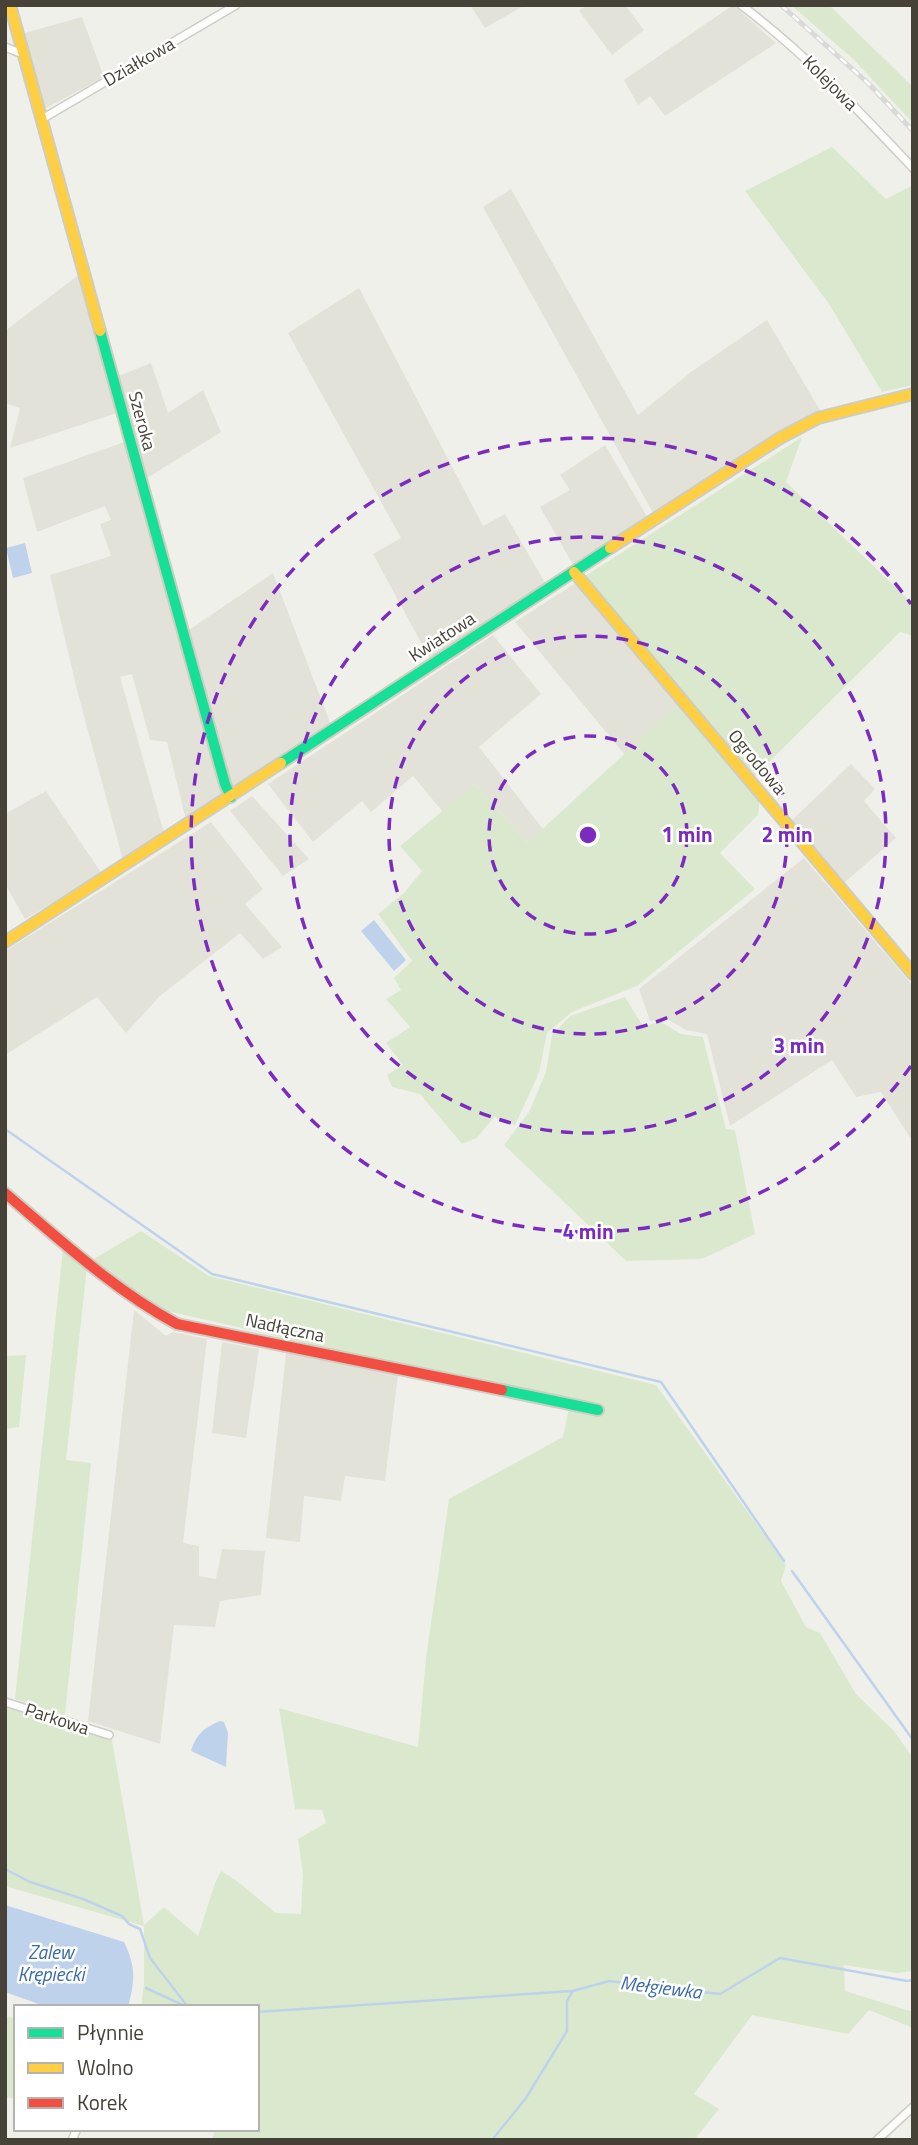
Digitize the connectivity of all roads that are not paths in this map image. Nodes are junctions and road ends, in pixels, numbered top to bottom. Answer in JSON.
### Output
{"nodes":[{"id":1,"x":10,"y":5,"type":"edge"},
{"id":2,"x":236,"y":5,"type":"edge"},
{"id":3,"x":741,"y":5,"type":"edge"},
{"id":4,"x":5,"y":47,"type":"edge"},
{"id":5,"x":23,"y":54,"type":"junction"},
{"id":6,"x":41,"y":120,"type":"junction"},
{"id":7,"x":913,"y":168,"type":"edge"},
{"id":8,"x":913,"y":394,"type":"edge"},
{"id":9,"x":574,"y":572,"type":"junction"},
{"id":10,"x":231,"y":797,"type":"junction"},
{"id":11,"x":5,"y":943,"type":"edge"},
{"id":12,"x":913,"y":974,"type":"edge"},
{"id":13,"x":5,"y":1194,"type":"edge"},
{"id":14,"x":598,"y":1410,"type":"dead end"},
{"id":15,"x":5,"y":1702,"type":"edge"},
{"id":16,"x":109,"y":1735,"type":"dead end"},
{"id":17,"x":913,"y":2107,"type":"edge"},
{"id":18,"x":877,"y":2140,"type":"edge"}],
"edges":[{"from":1,"to":5,"type":"street","name":"Szeroka"},
{"from":2,"to":6,"type":"street","name":"Działkowa"},
{"from":3,"to":7,"type":"street","name":"Kolejowa"},
{"from":4,"to":5,"type":"street"},
{"from":5,"to":6,"type":"street","name":"Szeroka"},
{"from":6,"to":10,"type":"street","name":"Szeroka"},
{"from":8,"to":9,"type":"street","name":"Kwiatowa"},
{"from":9,"to":10,"type":"street","name":"Kwiatowa"},
{"from":9,"to":12,"type":"street","name":"Ogrodowa"},
{"from":10,"to":11,"type":"street","name":"Kwiatowa"},
{"from":13,"to":14,"type":"street","name":"Nadłączna"},
{"from":15,"to":16,"type":"street","name":"Parkowa"},
{"from":17,"to":18,"type":"street"}]}
